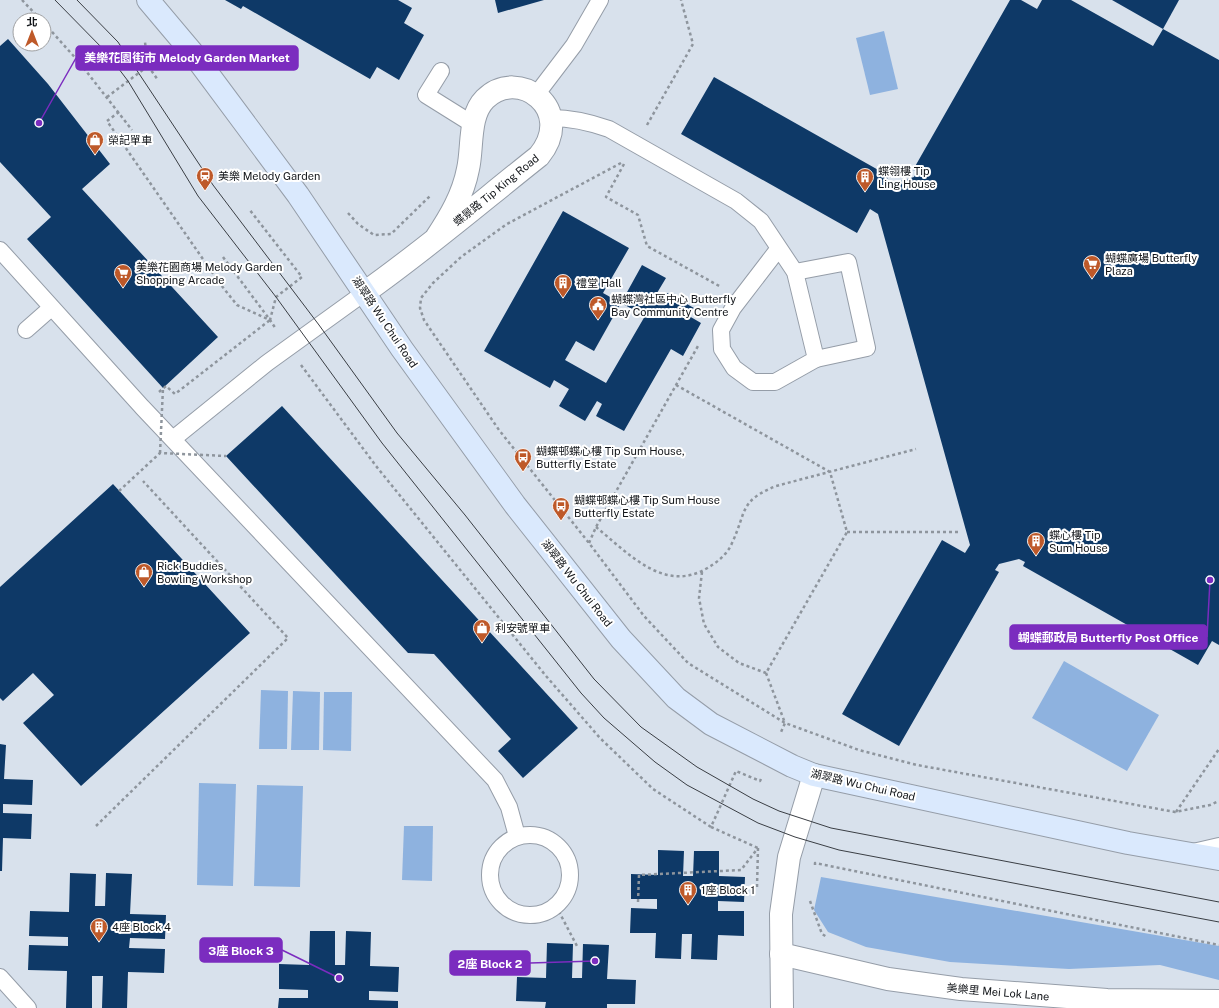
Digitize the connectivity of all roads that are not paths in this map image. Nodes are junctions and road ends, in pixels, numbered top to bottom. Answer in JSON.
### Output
{"nodes":[{"id":1,"x":148,"y":0,"type":"edge"},
{"id":2,"x":600,"y":0,"type":"edge"},
{"id":3,"x":441,"y":71,"type":"dead end"},
{"id":4,"x":536,"y":95,"type":"junction"},
{"id":5,"x":552,"y":118,"type":"junction"},
{"id":6,"x":474,"y":124,"type":"junction"},
{"id":7,"x":436,"y":238,"type":"junction"},
{"id":8,"x":779,"y":248,"type":"junction"},
{"id":9,"x":3,"y":256,"type":"edge"},
{"id":10,"x":795,"y":272,"type":"junction"},
{"id":11,"x":364,"y":293,"type":"junction"},
{"id":12,"x":51,"y":308,"type":"junction"},
{"id":13,"x":26,"y":330,"type":"dead end"},
{"id":14,"x":816,"y":359,"type":"junction"},
{"id":15,"x":173,"y":439,"type":"junction"},
{"id":16,"x":814,"y":775,"type":"junction"},
{"id":17,"x":517,"y":836,"type":"junction"},
{"id":18,"x":1219,"y":846,"type":"edge"},
{"id":19,"x":1187,"y":853,"type":"junction"},
{"id":20,"x":1219,"y":860,"type":"edge"},
{"id":21,"x":781,"y":954,"type":"junction"},
{"id":22,"x":0,"y":977,"type":"edge"},
{"id":23,"x":1219,"y":1001,"type":"edge"},
{"id":24,"x":28,"y":1008,"type":"edge"},
{"id":25,"x":782,"y":1008,"type":"edge"}],
"edges":[{"from":1,"to":11,"type":"street","name":"湖翠路 Wu Chui Road"},
{"from":2,"to":4,"type":"lane"},
{"from":3,"to":6,"type":"lane"},
{"from":4,"to":5,"type":"street"},
{"from":4,"to":6,"type":"street","name":"蝶景路 Tip King Road"},
{"from":5,"to":7,"type":"street","name":"蝶景路 Tip King Road"},
{"from":5,"to":8,"type":"lane"},
{"from":6,"to":7,"type":"street","name":"蝶景路 Tip King Road"},
{"from":7,"to":11,"type":"street","name":"蝶景路 Tip King Road"},
{"from":8,"to":10,"type":"lane"},
{"from":8,"to":14,"type":"lane"},
{"from":9,"to":12,"type":"lane"},
{"from":10,"to":14,"type":"lane"},
{"from":10,"to":14,"type":"lane"},
{"from":11,"to":15,"type":"lane"},
{"from":11,"to":16,"type":"street","name":"湖翠路 Wu Chui Road"},
{"from":12,"to":13,"type":"lane"},
{"from":12,"to":15,"type":"lane"},
{"from":15,"to":17,"type":"lane"},
{"from":16,"to":19,"type":"street","name":"湖翠路 Wu Chui Road"},
{"from":16,"to":21,"type":"street"},
{"from":17,"to":17,"type":"lane"},
{"from":18,"to":19,"type":"lane"},
{"from":19,"to":20,"type":"street","name":"湖翠路 Wu Chui Road"},
{"from":21,"to":23,"type":"street","name":"美樂里 Mei Lok Lane"},
{"from":21,"to":25,"type":"street"},
{"from":22,"to":24,"type":"lane"}]}
